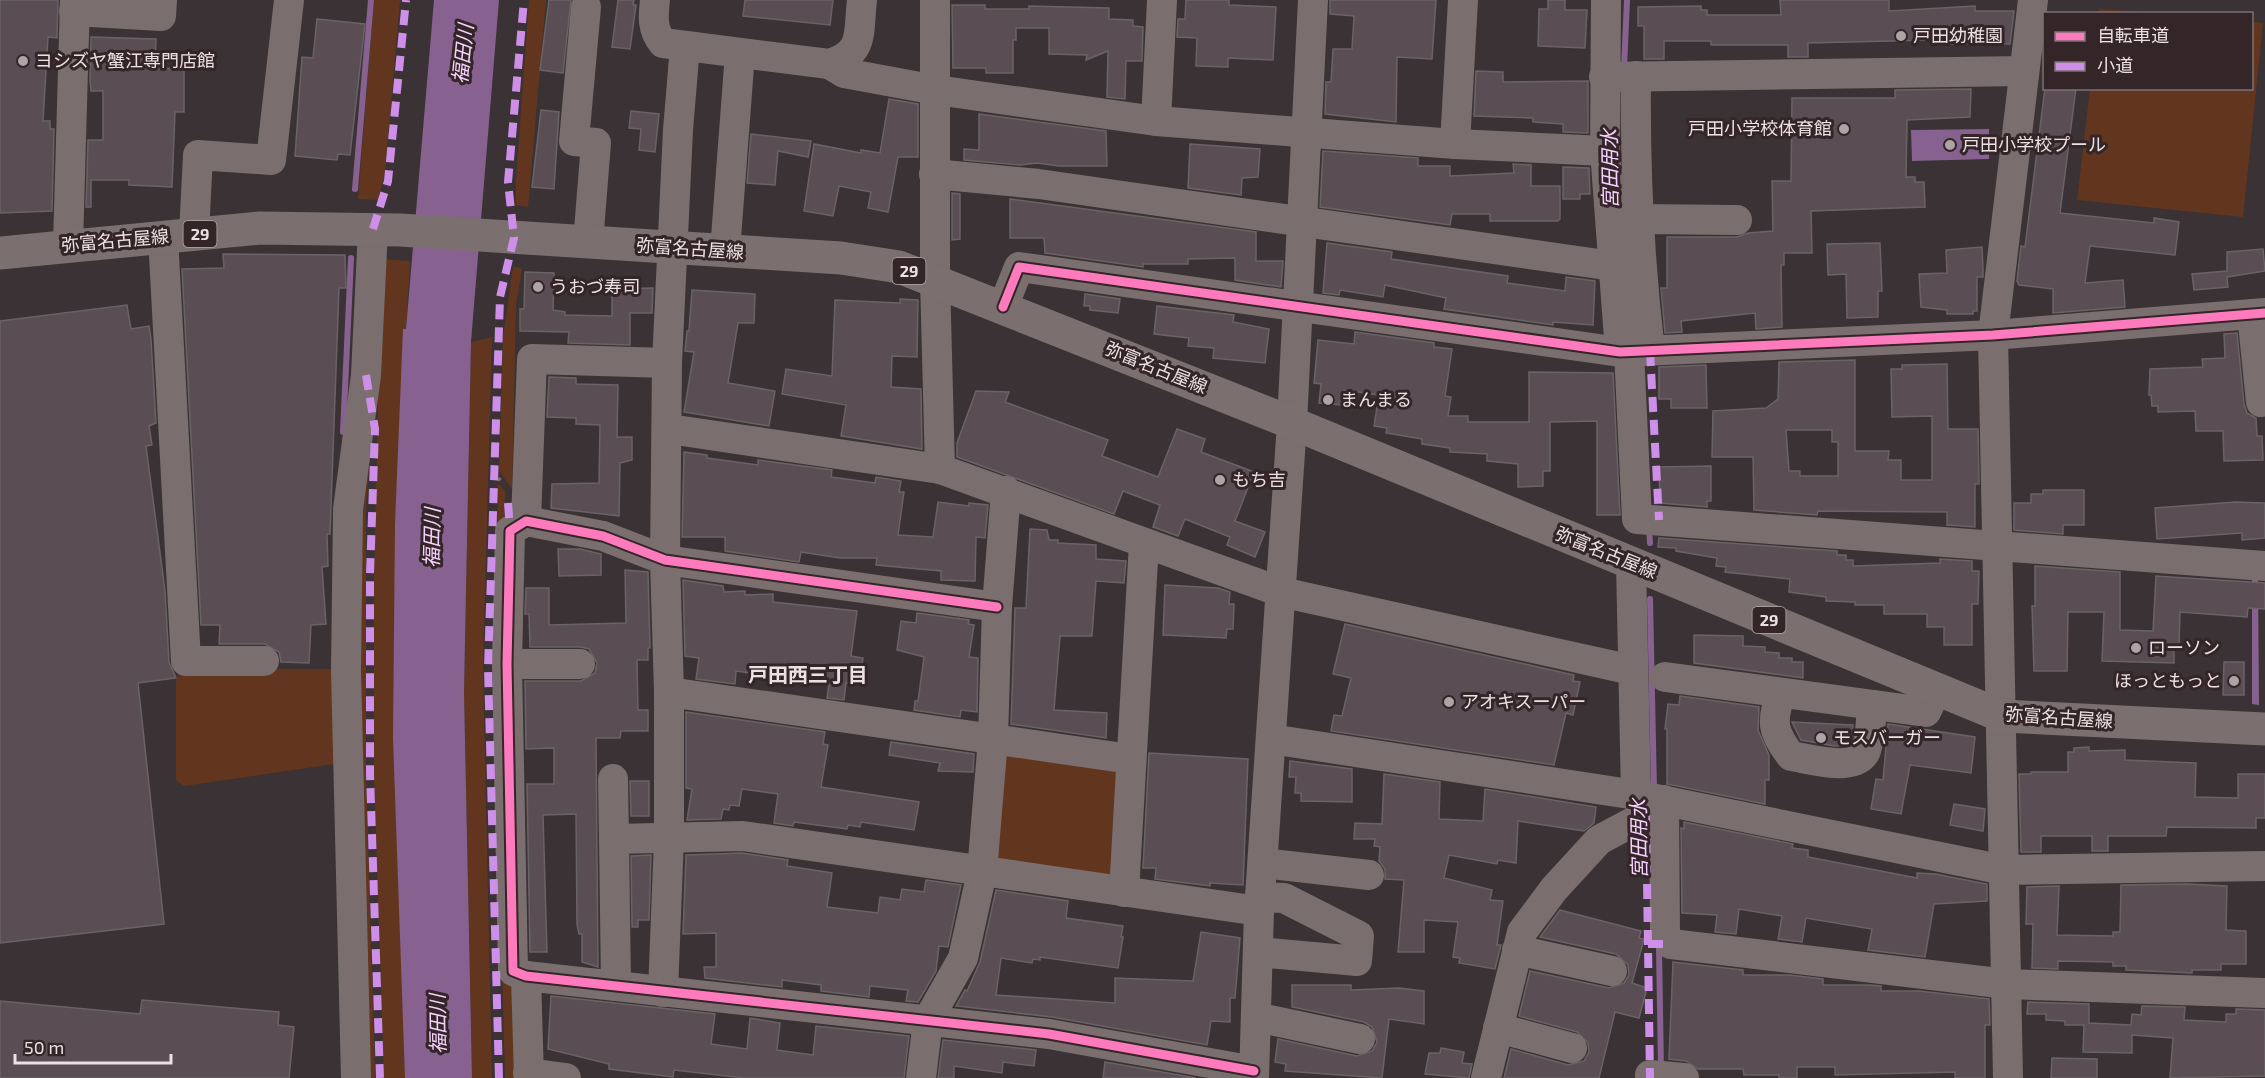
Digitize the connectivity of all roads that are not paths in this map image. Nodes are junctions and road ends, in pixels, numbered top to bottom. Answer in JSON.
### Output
{"nodes":[{"id":1,"x":162,"y":0,"type":"edge"},
{"id":2,"x":289,"y":0,"type":"edge"},
{"id":3,"x":655,"y":0,"type":"edge"},
{"id":4,"x":862,"y":0,"type":"edge"},
{"id":5,"x":935,"y":0,"type":"edge"},
{"id":6,"x":1162,"y":0,"type":"edge"},
{"id":7,"x":1313,"y":0,"type":"edge"},
{"id":8,"x":1463,"y":0,"type":"edge"},
{"id":9,"x":1606,"y":0,"type":"edge"},
{"id":10,"x":2032,"y":0,"type":"edge"},
{"id":11,"x":75,"y":6,"type":"edge"},
{"id":12,"x":586,"y":7,"type":"dead end"},
{"id":13,"x":685,"y":46,"type":"junction"},
{"id":14,"x":740,"y":53,"type":"junction"},
{"id":15,"x":829,"y":64,"type":"junction"},
{"id":16,"x":2024,"y":71,"type":"junction"},
{"id":17,"x":1623,"y":76,"type":"junction"},
{"id":18,"x":936,"y":90,"type":"junction"},
{"id":19,"x":1156,"y":121,"type":"junction"},
{"id":20,"x":1306,"y":131,"type":"junction"},
{"id":21,"x":1455,"y":144,"type":"junction"},
{"id":22,"x":1605,"y":151,"type":"junction"},
{"id":23,"x":934,"y":174,"type":"junction"},
{"id":24,"x":1638,"y":219,"type":"junction"},
{"id":25,"x":1737,"y":220,"type":"dead end"},
{"id":26,"x":1302,"y":224,"type":"junction"},
{"id":27,"x":386,"y":230,"type":"junction"},
{"id":28,"x":178,"y":235,"type":"junction"},
{"id":29,"x":588,"y":243,"type":"junction"},
{"id":30,"x":68,"y":245,"type":"junction"},
{"id":31,"x":671,"y":248,"type":"junction"},
{"id":32,"x":725,"y":251,"type":"junction"},
{"id":33,"x":0,"y":254,"type":"edge"},
{"id":34,"x":1613,"y":266,"type":"junction"},
{"id":35,"x":935,"y":279,"type":"junction"},
{"id":36,"x":1298,"y":306,"type":"junction"},
{"id":37,"x":1003,"y":307,"type":"junction"},
{"id":38,"x":2259,"y":313,"type":"edge"},
{"id":39,"x":1993,"y":335,"type":"junction"},
{"id":40,"x":1633,"y":352,"type":"junction"},
{"id":41,"x":667,"y":363,"type":"junction"},
{"id":42,"x":2261,"y":402,"type":"dead end"},
{"id":43,"x":1292,"y":423,"type":"junction"},
{"id":44,"x":669,"y":429,"type":"junction"},
{"id":45,"x":940,"y":469,"type":"junction"},
{"id":46,"x":1006,"y":491,"type":"junction"},
{"id":47,"x":526,"y":521,"type":"junction"},
{"id":48,"x":1144,"y":543,"type":"junction"},
{"id":49,"x":1996,"y":546,"type":"junction"},
{"id":50,"x":665,"y":560,"type":"junction"},
{"id":51,"x":1630,"y":563,"type":"junction"},
{"id":52,"x":2265,"y":566,"type":"edge"},
{"id":53,"x":1281,"y":592,"type":"junction"},
{"id":54,"x":997,"y":607,"type":"junction"},
{"id":55,"x":264,"y":661,"type":"dead end"},
{"id":56,"x":507,"y":664,"type":"junction"},
{"id":57,"x":580,"y":664,"type":"dead end"},
{"id":58,"x":1632,"y":670,"type":"junction"},
{"id":59,"x":1665,"y":677,"type":"dead end"},
{"id":60,"x":1937,"y":689,"type":"junction"},
{"id":61,"x":669,"y":692,"type":"junction"},
{"id":62,"x":1782,"y":693,"type":"junction"},
{"id":63,"x":1872,"y":705,"type":"junction"},
{"id":64,"x":2002,"y":716,"type":"junction"},
{"id":65,"x":2265,"y":729,"type":"edge"},
{"id":66,"x":993,"y":739,"type":"junction"},
{"id":67,"x":1271,"y":739,"type":"junction"},
{"id":68,"x":1130,"y":759,"type":"junction"},
{"id":69,"x":613,"y":779,"type":"dead end"},
{"id":70,"x":1651,"y":798,"type":"junction"},
{"id":71,"x":669,"y":838,"type":"junction"},
{"id":72,"x":615,"y":839,"type":"junction"},
{"id":73,"x":1263,"y":863,"type":"junction"},
{"id":74,"x":2265,"y":866,"type":"edge"},
{"id":75,"x":2004,"y":870,"type":"junction"},
{"id":76,"x":982,"y":872,"type":"junction"},
{"id":77,"x":1369,"y":875,"type":"dead end"},
{"id":78,"x":1124,"y":892,"type":"junction"},
{"id":79,"x":1260,"y":904,"type":"junction"},
{"id":80,"x":1517,"y":950,"type":"junction"},
{"id":81,"x":1258,"y":952,"type":"junction"},
{"id":82,"x":1612,"y":971,"type":"dead end"},
{"id":83,"x":526,"y":976,"type":"junction"},
{"id":84,"x":2007,"y":984,"type":"junction"},
{"id":85,"x":616,"y":986,"type":"junction"},
{"id":86,"x":663,"y":992,"type":"junction"},
{"id":87,"x":2265,"y":993,"type":"edge"},
{"id":88,"x":1256,"y":1017,"type":"junction"},
{"id":89,"x":928,"y":1020,"type":"junction"},
{"id":90,"x":1498,"y":1028,"type":"junction"},
{"id":91,"x":1360,"y":1039,"type":"dead end"},
{"id":92,"x":1572,"y":1048,"type":"dead end"},
{"id":93,"x":1260,"y":1075,"type":"edge"},
{"id":94,"x":528,"y":1076,"type":"edge"},
{"id":95,"x":356,"y":1078,"type":"edge"},
{"id":96,"x":566,"y":1078,"type":"edge"},
{"id":97,"x":921,"y":1078,"type":"edge"},
{"id":98,"x":1486,"y":1078,"type":"edge"},
{"id":99,"x":2008,"y":1078,"type":"edge"}],
"edges":[{"from":1,"to":11,"type":"street"},
{"from":2,"to":28,"type":"street"},
{"from":3,"to":13,"type":"street"},
{"from":4,"to":15,"type":"street"},
{"from":5,"to":18,"type":"street"},
{"from":6,"to":19,"type":"street"},
{"from":7,"to":20,"type":"street"},
{"from":8,"to":21,"type":"street"},
{"from":9,"to":17,"type":"street"},
{"from":10,"to":16,"type":"street"},
{"from":11,"to":30,"type":"street"},
{"from":12,"to":29,"type":"street"},
{"from":13,"to":14,"type":"street"},
{"from":13,"to":31,"type":"street"},
{"from":14,"to":15,"type":"street"},
{"from":14,"to":32,"type":"street"},
{"from":15,"to":18,"type":"street"},
{"from":16,"to":17,"type":"street"},
{"from":16,"to":39,"type":"street"},
{"from":17,"to":22,"type":"street"},
{"from":17,"to":24,"type":"street"},
{"from":18,"to":19,"type":"street"},
{"from":18,"to":23,"type":"street"},
{"from":19,"to":20,"type":"street"},
{"from":20,"to":21,"type":"street"},
{"from":20,"to":26,"type":"street"},
{"from":21,"to":22,"type":"street"},
{"from":22,"to":34,"type":"street"},
{"from":23,"to":26,"type":"street"},
{"from":23,"to":35,"type":"street"},
{"from":24,"to":25,"type":"street"},
{"from":24,"to":40,"type":"street"},
{"from":26,"to":34,"type":"street"},
{"from":26,"to":36,"type":"street"},
{"from":27,"to":28,"type":"main road","name":"弥富名古屋線","number":"29"},
{"from":27,"to":29,"type":"main road","name":"弥富名古屋線","number":"29"},
{"from":27,"to":95,"type":"street"},
{"from":28,"to":30,"type":"main road","name":"弥富名古屋線","number":"29"},
{"from":28,"to":55,"type":"street"},
{"from":29,"to":31,"type":"main road","name":"弥富名古屋線","number":"29"},
{"from":30,"to":33,"type":"main road","name":"弥富名古屋線","number":"29"},
{"from":31,"to":32,"type":"main road","name":"弥富名古屋線","number":"29"},
{"from":31,"to":41,"type":"street"},
{"from":32,"to":35,"type":"main road","name":"弥富名古屋線","number":"29"},
{"from":34,"to":40,"type":"street"},
{"from":35,"to":37,"type":"main road","name":"弥富名古屋線","number":"29"},
{"from":35,"to":45,"type":"street"},
{"from":36,"to":37,"type":"street"},
{"from":36,"to":40,"type":"street"},
{"from":36,"to":43,"type":"street"},
{"from":37,"to":43,"type":"main road","name":"弥富名古屋線","number":"29"},
{"from":38,"to":39,"type":"street"},
{"from":38,"to":42,"type":"street"},
{"from":39,"to":40,"type":"street"},
{"from":39,"to":49,"type":"street"},
{"from":40,"to":49,"type":"street"},
{"from":41,"to":44,"type":"street"},
{"from":41,"to":47,"type":"street"},
{"from":43,"to":51,"type":"main road","name":"弥富名古屋線","number":"29"},
{"from":43,"to":53,"type":"street"},
{"from":44,"to":45,"type":"street"},
{"from":44,"to":50,"type":"street"},
{"from":45,"to":46,"type":"street"},
{"from":46,"to":48,"type":"street"},
{"from":46,"to":54,"type":"street"},
{"from":47,"to":50,"type":"street"},
{"from":47,"to":56,"type":"street"},
{"from":48,"to":53,"type":"street"},
{"from":48,"to":68,"type":"street"},
{"from":49,"to":52,"type":"street"},
{"from":49,"to":64,"type":"street"},
{"from":50,"to":54,"type":"street"},
{"from":50,"to":61,"type":"street"},
{"from":51,"to":58,"type":"street"},
{"from":51,"to":60,"type":"main road","name":"弥富名古屋線","number":"29"},
{"from":53,"to":58,"type":"street"},
{"from":53,"to":67,"type":"street"},
{"from":54,"to":66,"type":"street"},
{"from":56,"to":57,"type":"street"},
{"from":56,"to":83,"type":"street"},
{"from":58,"to":70,"type":"street"},
{"from":59,"to":62,"type":"street"},
{"from":60,"to":63,"type":"street"},
{"from":60,"to":64,"type":"main road","name":"弥富名古屋線","number":"29"},
{"from":61,"to":66,"type":"street"},
{"from":61,"to":71,"type":"street"},
{"from":62,"to":63,"type":"street"},
{"from":62,"to":63,"type":"street"},
{"from":64,"to":65,"type":"main road","name":"弥富名古屋線","number":"29"},
{"from":64,"to":75,"type":"street"},
{"from":66,"to":68,"type":"street"},
{"from":66,"to":76,"type":"street"},
{"from":67,"to":70,"type":"street"},
{"from":67,"to":73,"type":"street"},
{"from":68,"to":78,"type":"street"},
{"from":69,"to":72,"type":"street"},
{"from":70,"to":75,"type":"street"},
{"from":70,"to":80,"type":"street"},
{"from":70,"to":84,"type":"street"},
{"from":71,"to":72,"type":"street"},
{"from":71,"to":76,"type":"street"},
{"from":71,"to":86,"type":"street"},
{"from":72,"to":85,"type":"street"},
{"from":73,"to":77,"type":"street"},
{"from":73,"to":79,"type":"street"},
{"from":74,"to":75,"type":"street"},
{"from":75,"to":84,"type":"street"},
{"from":76,"to":78,"type":"street"},
{"from":76,"to":89,"type":"street"},
{"from":78,"to":79,"type":"street"},
{"from":79,"to":81,"type":"street"},
{"from":79,"to":81,"type":"street"},
{"from":80,"to":82,"type":"street"},
{"from":80,"to":90,"type":"street"},
{"from":81,"to":88,"type":"street"},
{"from":83,"to":85,"type":"street"},
{"from":83,"to":94,"type":"street"},
{"from":84,"to":87,"type":"street"},
{"from":84,"to":99,"type":"street"},
{"from":85,"to":86,"type":"street"},
{"from":86,"to":89,"type":"street"},
{"from":88,"to":91,"type":"street"},
{"from":88,"to":93,"type":"street"},
{"from":89,"to":93,"type":"street"},
{"from":89,"to":97,"type":"street"},
{"from":90,"to":92,"type":"street"},
{"from":90,"to":98,"type":"street"},
{"from":94,"to":96,"type":"street"}]}
